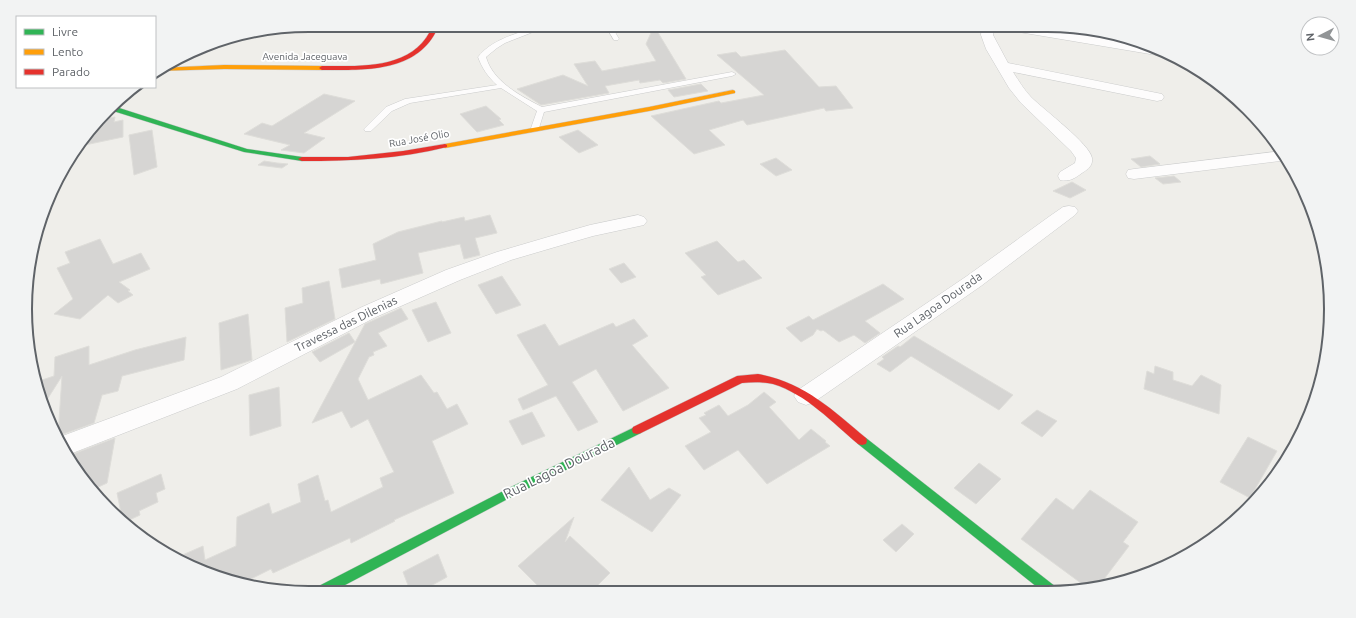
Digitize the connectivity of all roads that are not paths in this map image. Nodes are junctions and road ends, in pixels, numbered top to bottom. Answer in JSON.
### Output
{"nodes":[{"id":1,"x":432,"y":32,"type":"edge"},
{"id":2,"x":530,"y":32,"type":"edge"},
{"id":3,"x":612,"y":32,"type":"edge"},
{"id":4,"x":987,"y":32,"type":"edge"},
{"id":5,"x":1043,"y":32,"type":"edge"},
{"id":6,"x":616,"y":39,"type":"dead end"},
{"id":7,"x":1139,"y":48,"type":"edge"},
{"id":8,"x":1004,"y":66,"type":"junction"},
{"id":9,"x":169,"y":70,"type":"edge"},
{"id":10,"x":732,"y":74,"type":"dead end"},
{"id":11,"x":502,"y":86,"type":"junction"},
{"id":12,"x":733,"y":92,"type":"dead end"},
{"id":13,"x":1157,"y":97,"type":"dead end"},
{"id":14,"x":117,"y":110,"type":"edge"},
{"id":15,"x":541,"y":110,"type":"junction"},
{"id":16,"x":535,"y":128,"type":"junction"},
{"id":17,"x":368,"y":129,"type":"dead end"},
{"id":18,"x":1278,"y":157,"type":"edge"},
{"id":19,"x":1134,"y":174,"type":"dead end"},
{"id":20,"x":1066,"y":176,"type":"dead end"},
{"id":21,"x":1069,"y":211,"type":"dead end"},
{"id":22,"x":638,"y":221,"type":"dead end"},
{"id":23,"x":806,"y":396,"type":"junction"},
{"id":24,"x":67,"y":445,"type":"edge"},
{"id":25,"x":330,"y":586,"type":"edge"},
{"id":26,"x":1046,"y":586,"type":"edge"}],
"edges":[{"from":1,"to":9,"type":"street","name":"Avenida Jaceguava"},
{"from":2,"to":11,"type":"lane"},
{"from":3,"to":6,"type":"lane"},
{"from":4,"to":8,"type":"street"},
{"from":5,"to":7,"type":"street"},
{"from":8,"to":13,"type":"street"},
{"from":8,"to":20,"type":"street"},
{"from":10,"to":15,"type":"lane"},
{"from":11,"to":15,"type":"lane"},
{"from":11,"to":17,"type":"lane"},
{"from":12,"to":16,"type":"street","name":"Rua José Olio"},
{"from":14,"to":16,"type":"street","name":"Rua José Olio"},
{"from":15,"to":16,"type":"lane"},
{"from":18,"to":19,"type":"street"},
{"from":21,"to":23,"type":"street","name":"Rua Lagoa Dourada"},
{"from":22,"to":24,"type":"street","name":"Travessa das Dilenias"},
{"from":23,"to":25,"type":"street","name":"Rua Lagoa Dourada"},
{"from":23,"to":26,"type":"street","name":"Rua Lagoa Dourada"}]}
